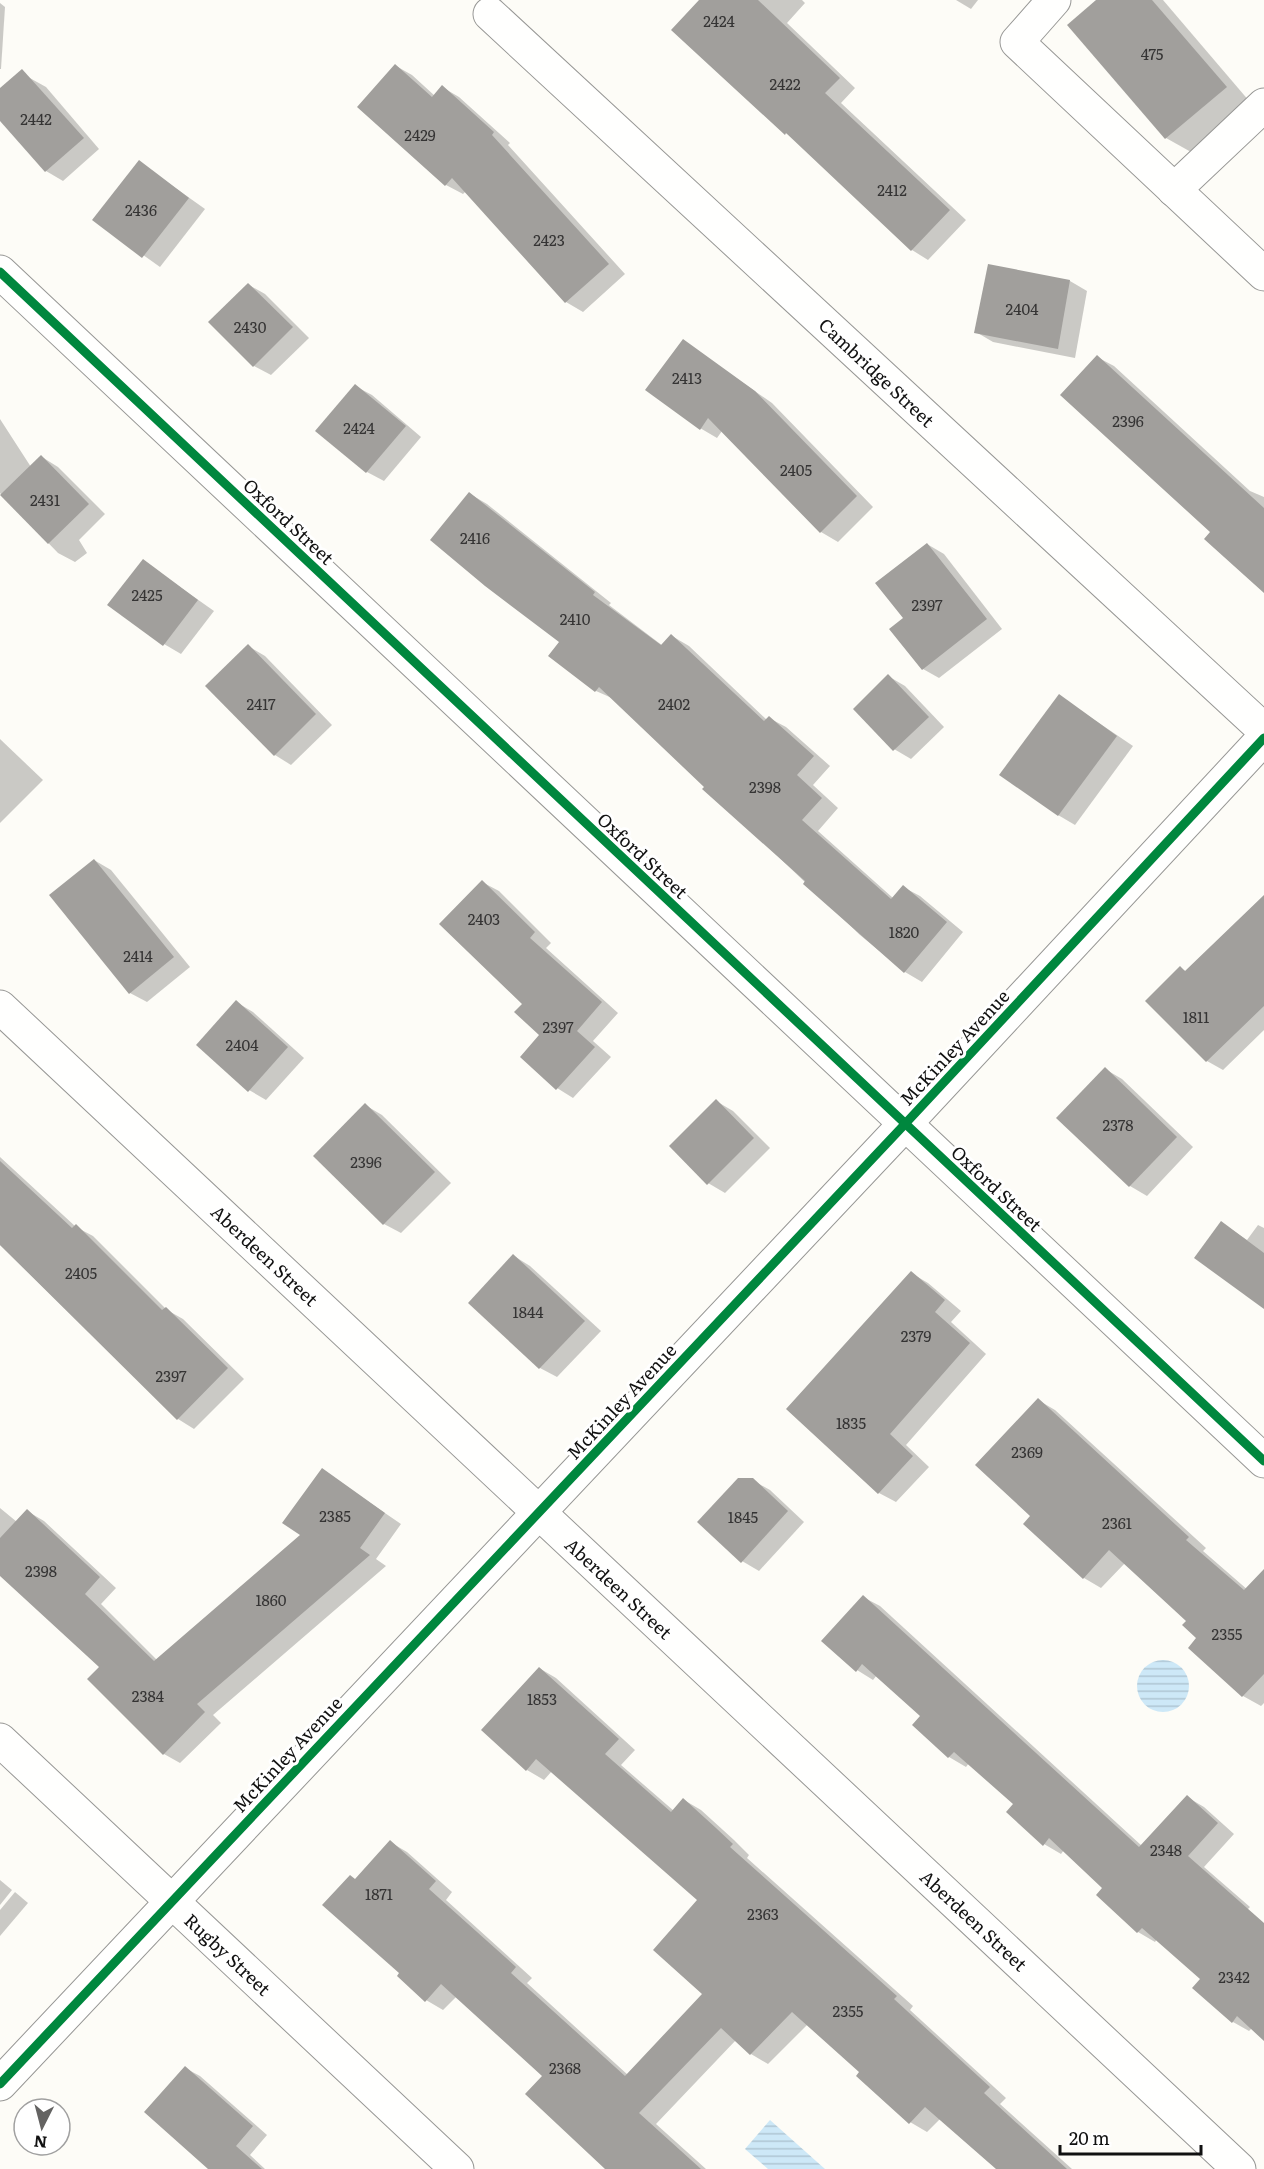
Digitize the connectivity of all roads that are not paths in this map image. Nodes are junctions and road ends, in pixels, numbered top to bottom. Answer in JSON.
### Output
{"nodes":[{"id":1,"x":1054,"y":0,"type":"edge"},
{"id":2,"x":490,"y":14,"type":"dead end"},
{"id":3,"x":1264,"y":105,"type":"edge"},
{"id":4,"x":1174,"y":190,"type":"junction"},
{"id":5,"x":0,"y":272,"type":"edge"},
{"id":6,"x":1264,"y":274,"type":"edge"},
{"id":7,"x":1264,"y":730,"type":"edge"},
{"id":8,"x":1264,"y":738,"type":"edge"},
{"id":9,"x":0,"y":1006,"type":"edge"},
{"id":10,"x":905,"y":1124,"type":"junction"},
{"id":11,"x":1264,"y":1461,"type":"edge"},
{"id":12,"x":538,"y":1511,"type":"junction"},
{"id":13,"x":0,"y":1740,"type":"edge"},
{"id":14,"x":172,"y":1901,"type":"junction"},
{"id":15,"x":0,"y":2085,"type":"edge"},
{"id":16,"x":457,"y":2169,"type":"edge"},
{"id":17,"x":1239,"y":2169,"type":"edge"}],
"edges":[{"from":1,"to":4,"type":"street"},
{"from":2,"to":7,"type":"street","name":"Cambridge Street"},
{"from":3,"to":4,"type":"street"},
{"from":4,"to":6,"type":"street"},
{"from":5,"to":10,"type":"street","name":"Oxford Street"},
{"from":8,"to":10,"type":"street","name":"McKinley Avenue"},
{"from":9,"to":12,"type":"street","name":"Aberdeen Street"},
{"from":10,"to":11,"type":"street","name":"Oxford Street"},
{"from":10,"to":12,"type":"street","name":"McKinley Avenue"},
{"from":12,"to":14,"type":"street","name":"McKinley Avenue"},
{"from":12,"to":17,"type":"street","name":"Aberdeen Street"},
{"from":13,"to":14,"type":"street","name":"Rugby Street"},
{"from":14,"to":15,"type":"street","name":"McKinley Avenue"},
{"from":14,"to":16,"type":"street","name":"Rugby Street"}]}
